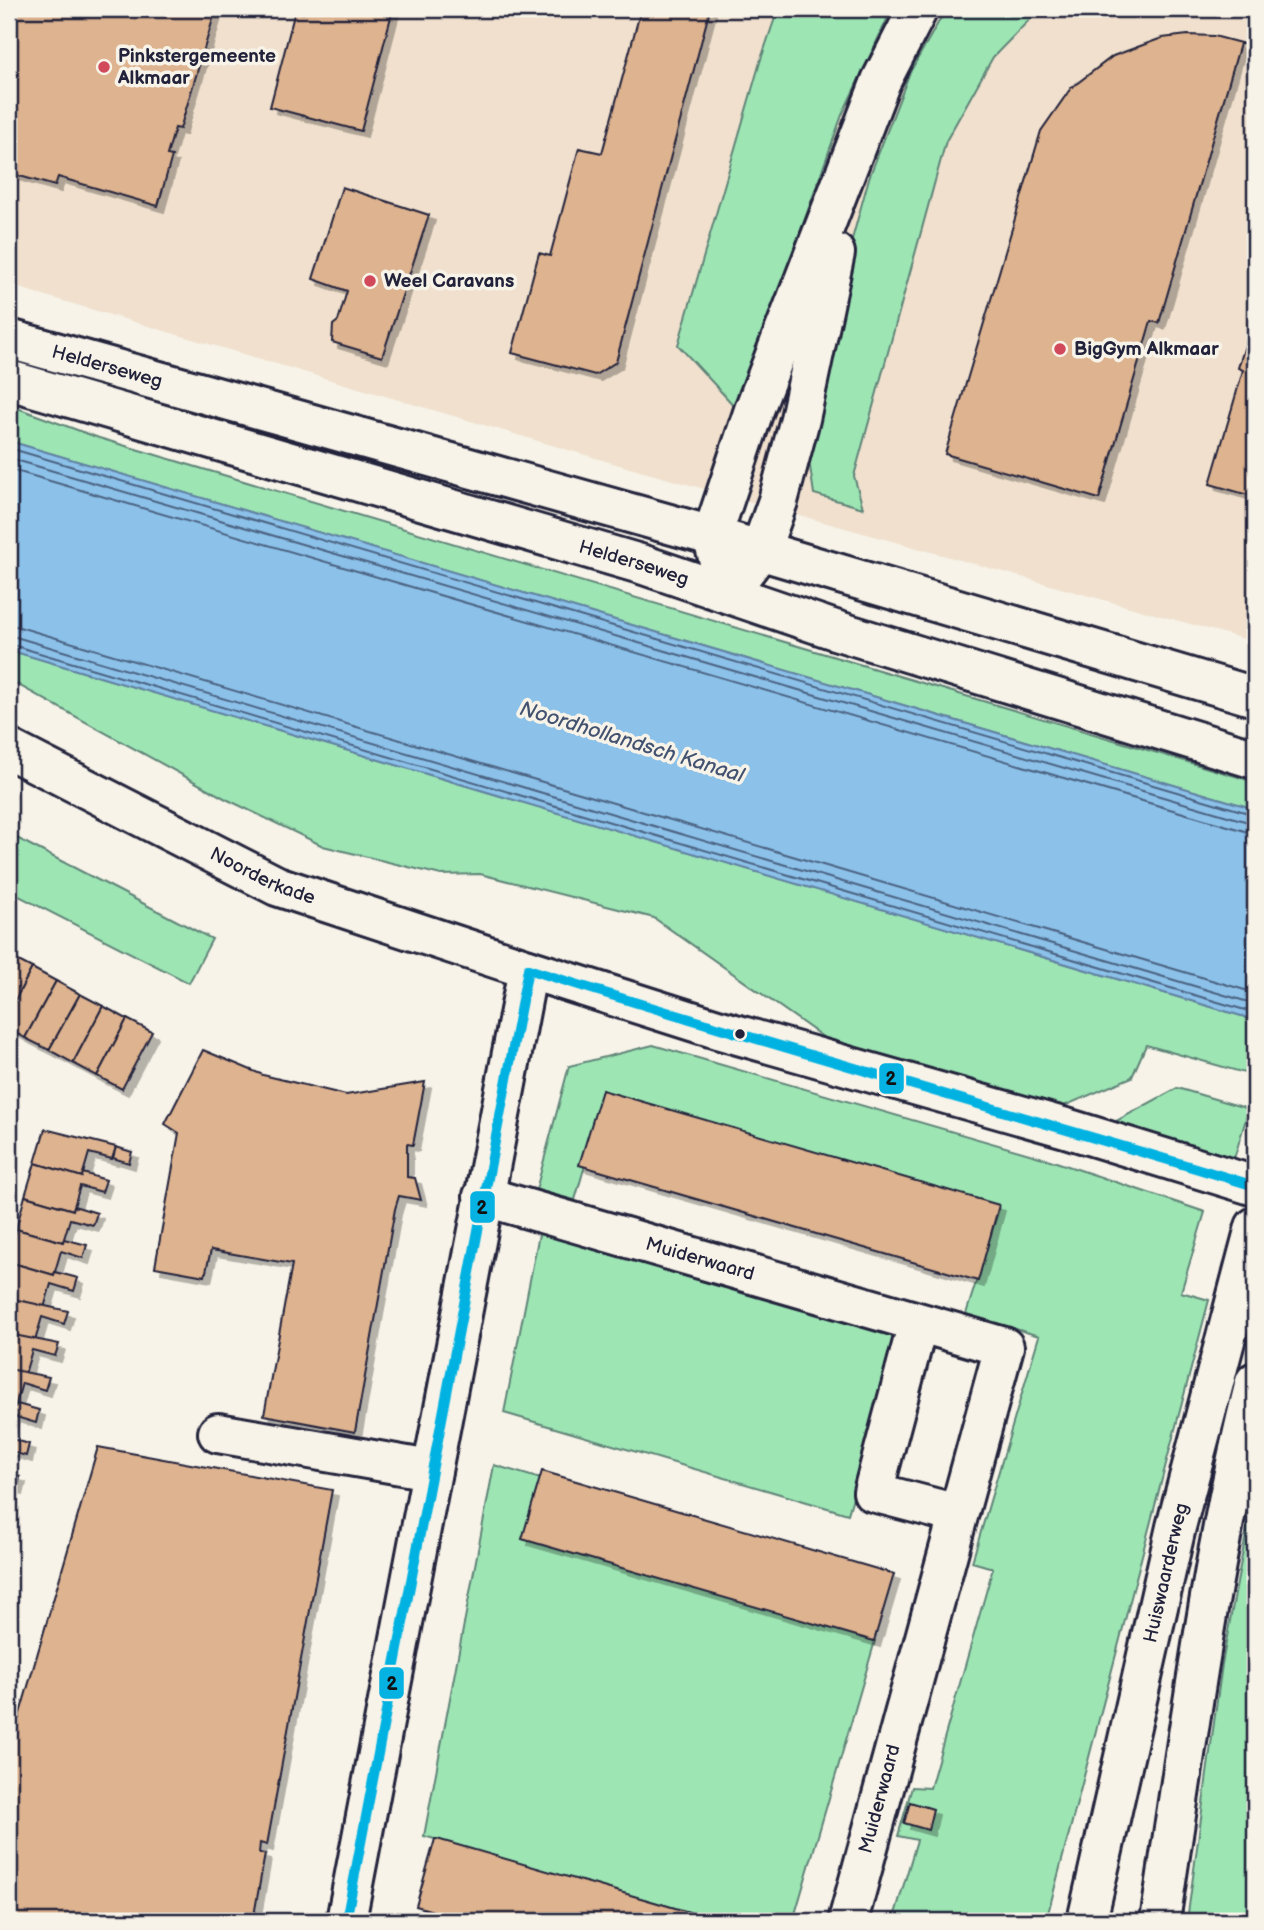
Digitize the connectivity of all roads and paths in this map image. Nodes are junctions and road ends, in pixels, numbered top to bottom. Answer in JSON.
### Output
{"nodes":[{"id":1,"x":918,"y":9,"type":"edge"},
{"id":2,"x":858,"y":141,"type":"junction"},
{"id":3,"x":9,"y":339,"type":"edge"},
{"id":4,"x":9,"y":380,"type":"edge"},
{"id":5,"x":712,"y":536,"type":"junction"},
{"id":6,"x":760,"y":551,"type":"junction"},
{"id":7,"x":728,"y":593,"type":"junction"},
{"id":8,"x":1255,"y":697,"type":"edge"},
{"id":9,"x":9,"y":749,"type":"edge"},
{"id":10,"x":1255,"y":760,"type":"edge"},
{"id":11,"x":528,"y":970,"type":"junction"},
{"id":12,"x":1255,"y":1186,"type":"edge"},
{"id":13,"x":482,"y":1196,"type":"junction"},
{"id":14,"x":1255,"y":1227,"type":"edge"},
{"id":15,"x":918,"y":1323,"type":"junction"},
{"id":16,"x":1255,"y":1382,"type":"edge"},
{"id":17,"x":218,"y":1433,"type":"dead end"},
{"id":18,"x":430,"y":1470,"type":"junction"},
{"id":19,"x":957,"y":1514,"type":"junction"},
{"id":20,"x":346,"y":1921,"type":"edge"},
{"id":21,"x":848,"y":1921,"type":"edge"},
{"id":22,"x":1087,"y":1921,"type":"edge"},
{"id":23,"x":1160,"y":1921,"type":"edge"}],
"edges":[{"from":1,"to":2,"type":"main road"},
{"from":2,"to":5,"type":"main road"},
{"from":2,"to":6,"type":"main road"},
{"from":3,"to":5,"type":"main road","name":"Helderseweg"},
{"from":4,"to":7,"type":"main road","name":"Helderseweg"},
{"from":5,"to":6,"type":"main road","name":"Helderseweg"},
{"from":5,"to":7,"type":"main road"},
{"from":6,"to":7,"type":"main road"},
{"from":6,"to":8,"type":"main road","name":"Helderseweg"},
{"from":7,"to":10,"type":"main road","name":"Helderseweg"},
{"from":9,"to":11,"type":"main road","name":"Noorderkade"},
{"from":11,"to":12,"type":"main road","name":"Noorderkade"},
{"from":11,"to":13,"type":"main road"},
{"from":13,"to":15,"type":"main road","name":"Muiderwaard"},
{"from":13,"to":18,"type":"main road"},
{"from":14,"to":22,"type":"main road","name":"Huiswaarderweg"},
{"from":15,"to":19,"type":"main road"},
{"from":15,"to":19,"type":"main road","name":"Muiderwaard"},
{"from":16,"to":23,"type":"main road"},
{"from":17,"to":18,"type":"main road"},
{"from":18,"to":20,"type":"main road"},
{"from":19,"to":21,"type":"main road","name":"Muiderwaard"}]}
